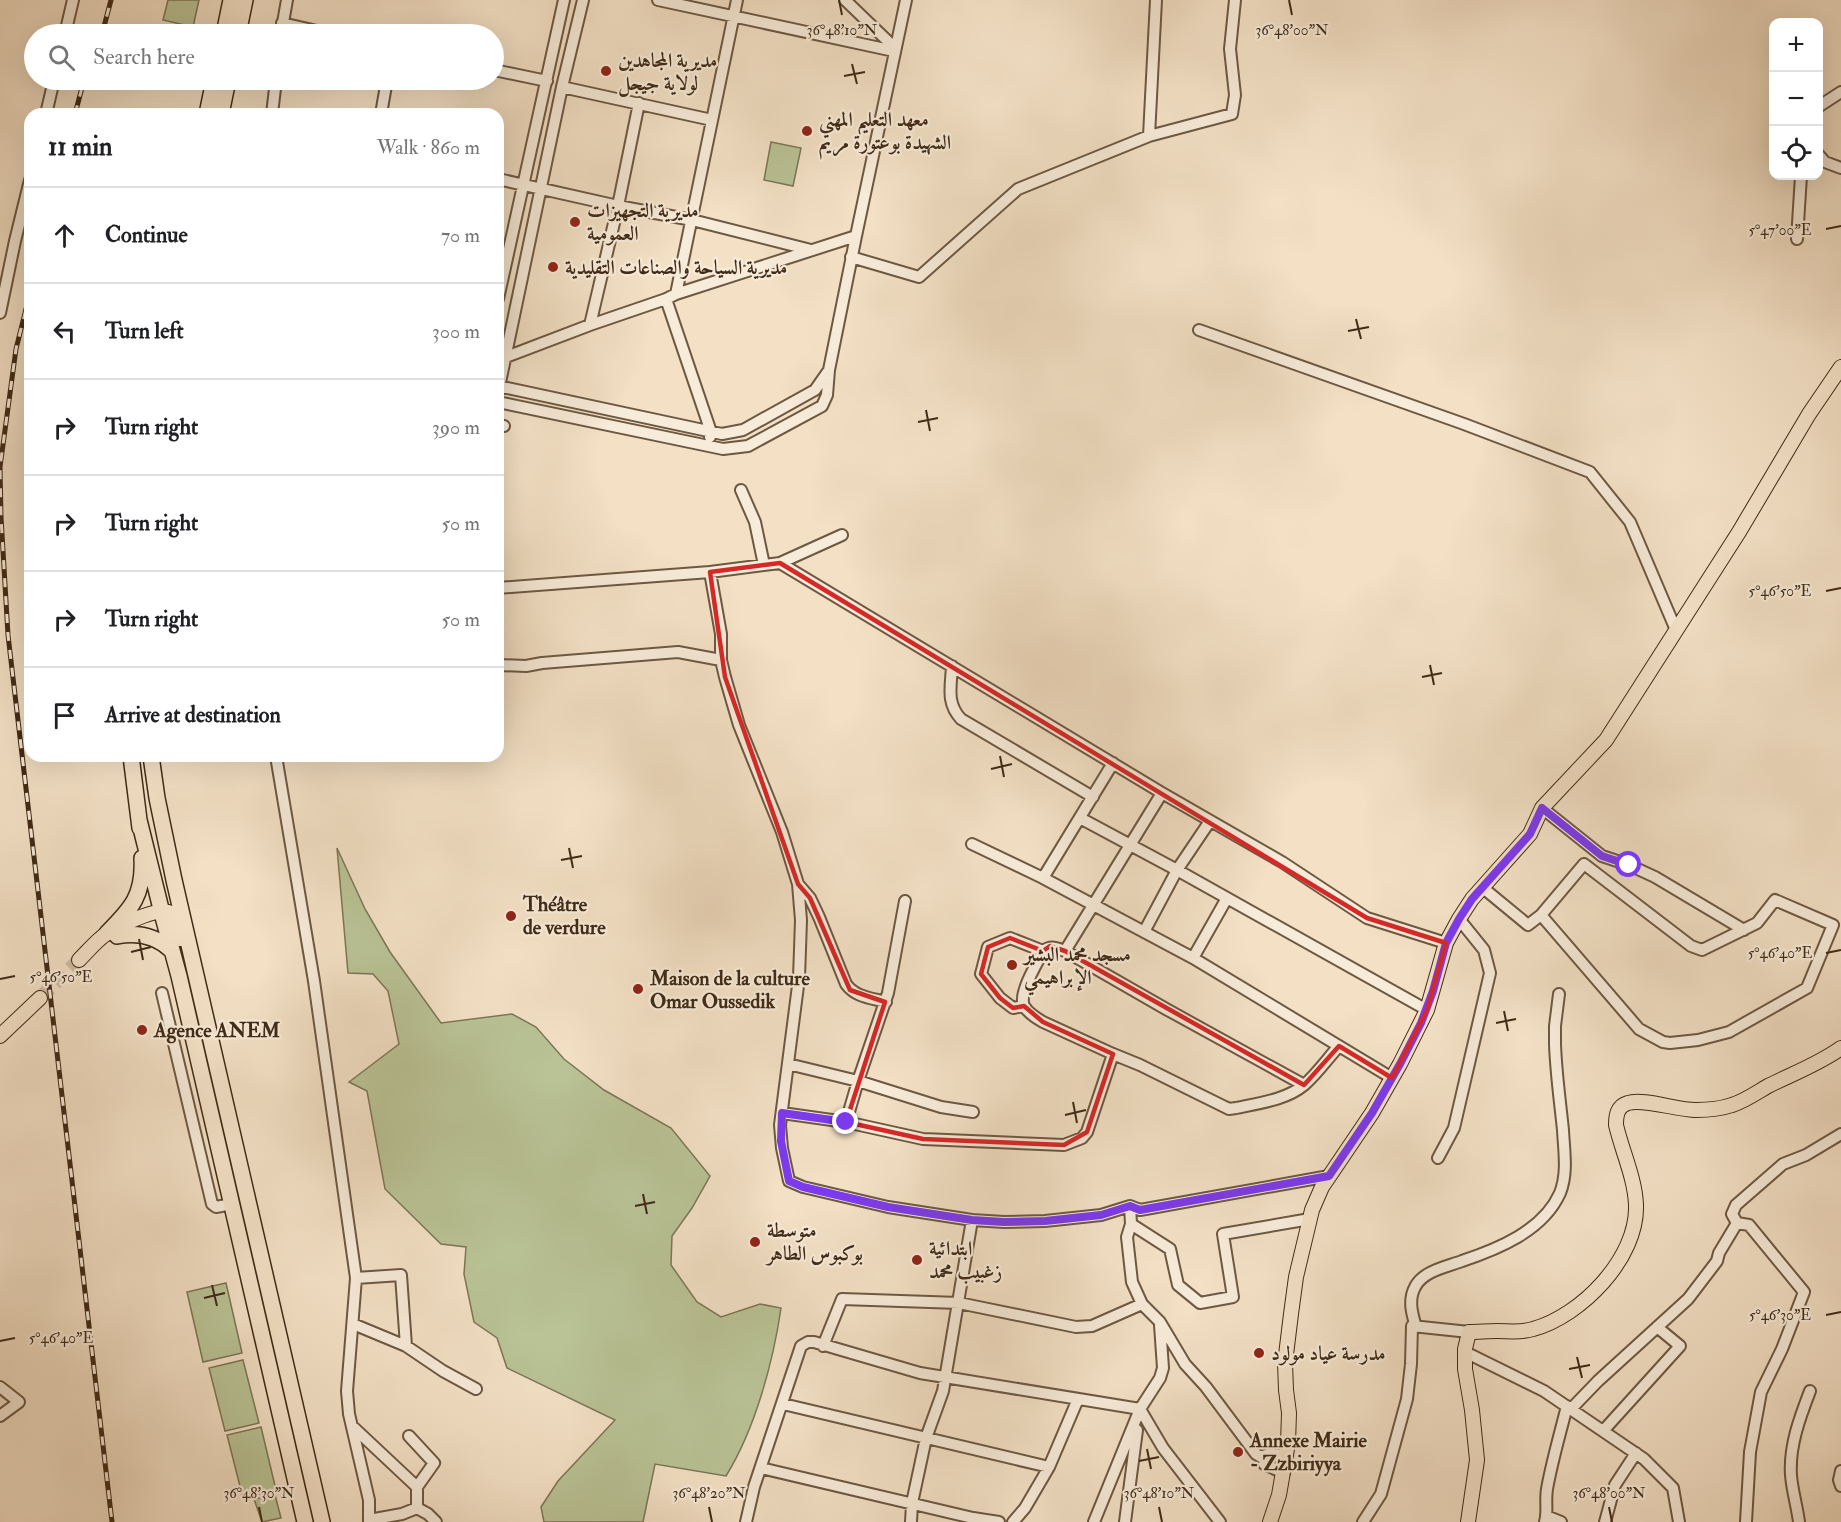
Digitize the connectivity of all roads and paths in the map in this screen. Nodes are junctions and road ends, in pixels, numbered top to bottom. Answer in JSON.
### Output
{"nodes":[{"id":1,"x":73,"y":0,"type":"edge"},
{"id":2,"x":231,"y":0,"type":"edge"},
{"id":3,"x":245,"y":0,"type":"edge"},
{"id":4,"x":287,"y":0,"type":"edge"},
{"id":5,"x":564,"y":0,"type":"edge"},
{"id":6,"x":583,"y":0,"type":"edge"},
{"id":7,"x":658,"y":0,"type":"edge"},
{"id":8,"x":737,"y":0,"type":"edge"},
{"id":9,"x":845,"y":0,"type":"edge"},
{"id":10,"x":906,"y":0,"type":"edge"},
{"id":11,"x":1156,"y":0,"type":"edge"},
{"id":12,"x":1235,"y":0,"type":"edge"},
{"id":13,"x":733,"y":17,"type":"junction"},
{"id":14,"x":282,"y":23,"type":"joint"},
{"id":15,"x":67,"y":24,"type":"edge"},
{"id":16,"x":226,"y":24,"type":"edge"},
{"id":17,"x":240,"y":24,"type":"edge"},
{"id":18,"x":286,"y":24,"type":"edge"},
{"id":19,"x":895,"y":49,"type":"junction"},
{"id":20,"x":504,"y":72,"type":"edge"},
{"id":21,"x":547,"y":81,"type":"junction"},
{"id":22,"x":562,"y":87,"type":"junction"},
{"id":23,"x":52,"y":90,"type":"edge"},
{"id":24,"x":212,"y":90,"type":"edge"},
{"id":25,"x":226,"y":90,"type":"edge"},
{"id":26,"x":275,"y":90,"type":"edge"},
{"id":27,"x":385,"y":90,"type":"edge"},
{"id":28,"x":1841,"y":92,"type":"edge"},
{"id":29,"x":639,"y":104,"type":"junction"},
{"id":30,"x":1823,"y":105,"type":"edge"},
{"id":31,"x":47,"y":108,"type":"edge"},
{"id":32,"x":208,"y":108,"type":"edge"},
{"id":33,"x":222,"y":108,"type":"edge"},
{"id":34,"x":273,"y":108,"type":"edge"},
{"id":35,"x":382,"y":108,"type":"edge"},
{"id":36,"x":712,"y":120,"type":"junction"},
{"id":37,"x":1149,"y":136,"type":"junction"},
{"id":38,"x":1823,"y":160,"type":"edge"},
{"id":39,"x":1841,"y":168,"type":"edge"},
{"id":40,"x":504,"y":180,"type":"edge"},
{"id":41,"x":1801,"y":180,"type":"edge"},
{"id":42,"x":523,"y":185,"type":"junction"},
{"id":43,"x":541,"y":189,"type":"junction"},
{"id":44,"x":24,"y":204,"type":"edge"},
{"id":45,"x":618,"y":206,"type":"junction"},
{"id":46,"x":692,"y":220,"type":"junction"},
{"id":47,"x":856,"y":236,"type":"junction"},
{"id":48,"x":1797,"y":239,"type":"dead end"},
{"id":49,"x":811,"y":250,"type":"junction"},
{"id":50,"x":851,"y":256,"type":"junction"},
{"id":51,"x":504,"y":272,"type":"edge"},
{"id":52,"x":671,"y":297,"type":"junction"},
{"id":53,"x":0,"y":314,"type":"edge"},
{"id":54,"x":590,"y":325,"type":"junction"},
{"id":55,"x":1199,"y":330,"type":"dead end"},
{"id":56,"x":504,"y":355,"type":"edge"},
{"id":57,"x":504,"y":359,"type":"edge"},
{"id":58,"x":1841,"y":367,"type":"edge"},
{"id":59,"x":829,"y":370,"type":"junction"},
{"id":60,"x":504,"y":389,"type":"edge"},
{"id":61,"x":504,"y":403,"type":"edge"},
{"id":62,"x":711,"y":432,"type":"junction"},
{"id":63,"x":707,"y":446,"type":"junction"},
{"id":64,"x":741,"y":490,"type":"dead end"},
{"id":65,"x":842,"y":535,"type":"dead end"},
{"id":66,"x":780,"y":562,"type":"junction"},
{"id":67,"x":764,"y":565,"type":"junction"},
{"id":68,"x":710,"y":572,"type":"junction"},
{"id":69,"x":504,"y":588,"type":"edge"},
{"id":70,"x":1676,"y":630,"type":"junction"},
{"id":71,"x":721,"y":660,"type":"junction"},
{"id":72,"x":504,"y":665,"type":"edge"},
{"id":73,"x":952,"y":666,"type":"junction"},
{"id":74,"x":132,"y":762,"type":"edge"},
{"id":75,"x":152,"y":762,"type":"edge"},
{"id":76,"x":277,"y":762,"type":"edge"},
{"id":77,"x":1113,"y":763,"type":"junction"},
{"id":78,"x":1162,"y":793,"type":"junction"},
{"id":79,"x":1093,"y":797,"type":"junction"},
{"id":80,"x":1542,"y":808,"type":"junction"},
{"id":81,"x":1080,"y":818,"type":"junction"},
{"id":82,"x":140,"y":820,"type":"junction"},
{"id":83,"x":1210,"y":821,"type":"junction"},
{"id":84,"x":972,"y":843,"type":"dead end"},
{"id":85,"x":1131,"y":844,"type":"junction"},
{"id":86,"x":1177,"y":870,"type":"junction"},
{"id":87,"x":1043,"y":878,"type":"junction"},
{"id":88,"x":798,"y":884,"type":"junction"},
{"id":89,"x":1482,"y":887,"type":"junction"},
{"id":90,"x":1227,"y":898,"type":"junction"},
{"id":91,"x":905,"y":901,"type":"dead end"},
{"id":92,"x":1093,"y":906,"type":"junction"},
{"id":93,"x":168,"y":910,"type":"junction"},
{"id":94,"x":1541,"y":915,"type":"junction"},
{"id":95,"x":1459,"y":919,"type":"junction"},
{"id":96,"x":1744,"y":930,"type":"junction"},
{"id":97,"x":1144,"y":932,"type":"junction"},
{"id":98,"x":112,"y":935,"type":"junction"},
{"id":99,"x":1446,"y":943,"type":"junction"},
{"id":100,"x":171,"y":950,"type":"junction"},
{"id":101,"x":1043,"y":951,"type":"junction"},
{"id":102,"x":1065,"y":951,"type":"junction"},
{"id":103,"x":1193,"y":958,"type":"junction"},
{"id":104,"x":162,"y":993,"type":"dead end"},
{"id":105,"x":1559,"y":994,"type":"dead end"},
{"id":106,"x":40,"y":998,"type":"tunnel mouth"},
{"id":107,"x":885,"y":1002,"type":"junction"},
{"id":108,"x":1020,"y":1003,"type":"junction"},
{"id":109,"x":1427,"y":1010,"type":"junction"},
{"id":110,"x":0,"y":1036,"type":"edge"},
{"id":111,"x":1339,"y":1046,"type":"junction"},
{"id":112,"x":1841,"y":1048,"type":"edge"},
{"id":113,"x":1113,"y":1054,"type":"junction"},
{"id":114,"x":788,"y":1064,"type":"junction"},
{"id":115,"x":1392,"y":1078,"type":"junction"},
{"id":116,"x":858,"y":1081,"type":"junction"},
{"id":117,"x":1304,"y":1084,"type":"junction"},
{"id":118,"x":973,"y":1112,"type":"dead end"},
{"id":119,"x":782,"y":1113,"type":"junction"},
{"id":120,"x":846,"y":1122,"type":"junction"},
{"id":121,"x":1841,"y":1134,"type":"edge"},
{"id":122,"x":1438,"y":1158,"type":"dead end"},
{"id":123,"x":1329,"y":1176,"type":"junction"},
{"id":124,"x":232,"y":1204,"type":"junction"},
{"id":125,"x":1130,"y":1206,"type":"junction"},
{"id":126,"x":1310,"y":1219,"type":"junction"},
{"id":127,"x":972,"y":1220,"type":"junction"},
{"id":128,"x":1737,"y":1223,"type":"junction"},
{"id":129,"x":1131,"y":1224,"type":"junction"},
{"id":130,"x":356,"y":1278,"type":"junction"},
{"id":131,"x":959,"y":1303,"type":"junction"},
{"id":132,"x":1142,"y":1304,"type":"junction"},
{"id":133,"x":1160,"y":1322,"type":"junction"},
{"id":134,"x":353,"y":1324,"type":"junction"},
{"id":135,"x":1416,"y":1327,"type":"junction"},
{"id":136,"x":1657,"y":1327,"type":"junction"},
{"id":137,"x":1469,"y":1332,"type":"junction"},
{"id":138,"x":406,"y":1346,"type":"junction"},
{"id":139,"x":823,"y":1346,"type":"junction"},
{"id":140,"x":1465,"y":1352,"type":"junction"},
{"id":141,"x":946,"y":1378,"type":"junction"},
{"id":142,"x":0,"y":1387,"type":"edge"},
{"id":143,"x":476,"y":1389,"type":"dead end"},
{"id":144,"x":1810,"y":1391,"type":"dead end"},
{"id":145,"x":1078,"y":1399,"type":"junction"},
{"id":146,"x":783,"y":1404,"type":"junction"},
{"id":147,"x":1569,"y":1407,"type":"junction"},
{"id":148,"x":1140,"y":1409,"type":"junction"},
{"id":149,"x":0,"y":1416,"type":"edge"},
{"id":150,"x":352,"y":1426,"type":"junction"},
{"id":151,"x":1603,"y":1431,"type":"junction"},
{"id":152,"x":409,"y":1436,"type":"dead end"},
{"id":153,"x":926,"y":1438,"type":"junction"},
{"id":154,"x":1636,"y":1453,"type":"junction"},
{"id":155,"x":1287,"y":1455,"type":"junction"},
{"id":156,"x":1264,"y":1464,"type":"dead end"},
{"id":157,"x":1049,"y":1467,"type":"junction"},
{"id":158,"x":761,"y":1468,"type":"junction"},
{"id":159,"x":1841,"y":1471,"type":"edge"},
{"id":160,"x":1284,"y":1473,"type":"junction"},
{"id":161,"x":1841,"y":1486,"type":"edge"},
{"id":162,"x":417,"y":1487,"type":"junction"},
{"id":163,"x":912,"y":1503,"type":"junction"},
{"id":164,"x":417,"y":1508,"type":"junction"},
{"id":165,"x":1546,"y":1519,"type":"edge"},
{"id":166,"x":1215,"y":1520,"type":"edge"},
{"id":167,"x":369,"y":1521,"type":"edge"},
{"id":168,"x":305,"y":1522,"type":"edge"},
{"id":169,"x":322,"y":1522,"type":"edge"},
{"id":170,"x":436,"y":1522,"type":"edge"},
{"id":171,"x":746,"y":1522,"type":"edge"},
{"id":172,"x":911,"y":1522,"type":"edge"},
{"id":173,"x":999,"y":1522,"type":"edge"},
{"id":174,"x":1013,"y":1522,"type":"edge"},
{"id":175,"x":1094,"y":1522,"type":"edge"},
{"id":176,"x":1125,"y":1522,"type":"edge"},
{"id":177,"x":1270,"y":1522,"type":"edge"},
{"id":178,"x":1362,"y":1522,"type":"edge"},
{"id":179,"x":1468,"y":1522,"type":"edge"},
{"id":180,"x":1561,"y":1522,"type":"edge"},
{"id":181,"x":1605,"y":1522,"type":"edge"},
{"id":182,"x":1679,"y":1522,"type":"edge"},
{"id":183,"x":1746,"y":1522,"type":"edge"},
{"id":184,"x":1799,"y":1522,"type":"edge"}],
"edges":[{"from":1,"to":15,"type":"street"},
{"from":2,"to":16,"type":"highway"},
{"from":3,"to":17,"type":"highway"},
{"from":4,"to":14,"type":"street"},
{"from":5,"to":21,"type":"street"},
{"from":6,"to":22,"type":"street"},
{"from":7,"to":13,"type":"street"},
{"from":8,"to":13,"type":"street"},
{"from":9,"to":19,"type":"street"},
{"from":10,"to":19,"type":"street"},
{"from":11,"to":37,"type":"street"},
{"from":12,"to":37,"type":"street"},
{"from":13,"to":19,"type":"street"},
{"from":13,"to":36,"type":"street"},
{"from":14,"to":18,"type":"street"},
{"from":19,"to":47,"type":"street"},
{"from":20,"to":21,"type":"street"},
{"from":21,"to":42,"type":"street"},
{"from":22,"to":29,"type":"street"},
{"from":22,"to":43,"type":"street"},
{"from":23,"to":31,"type":"street"},
{"from":24,"to":32,"type":"highway"},
{"from":25,"to":33,"type":"highway"},
{"from":26,"to":34,"type":"street"},
{"from":27,"to":35,"type":"street"},
{"from":28,"to":30,"type":"street"},
{"from":29,"to":36,"type":"street"},
{"from":29,"to":45,"type":"street"},
{"from":36,"to":46,"type":"street"},
{"from":37,"to":50,"type":"street"},
{"from":38,"to":39,"type":"street"},
{"from":40,"to":42,"type":"street"},
{"from":41,"to":48,"type":"street"},
{"from":42,"to":43,"type":"street"},
{"from":42,"to":51,"type":"street"},
{"from":43,"to":45,"type":"street"},
{"from":43,"to":56,"type":"street"},
{"from":44,"to":53,"type":"street"},
{"from":45,"to":46,"type":"street"},
{"from":45,"to":54,"type":"street"},
{"from":46,"to":49,"type":"street"},
{"from":46,"to":52,"type":"street"},
{"from":47,"to":49,"type":"street"},
{"from":47,"to":50,"type":"street"},
{"from":49,"to":52,"type":"street"},
{"from":50,"to":59,"type":"street"},
{"from":52,"to":54,"type":"street"},
{"from":52,"to":62,"type":"street"},
{"from":54,"to":57,"type":"street"},
{"from":55,"to":70,"type":"street"},
{"from":58,"to":70,"type":"main road"},
{"from":59,"to":62,"type":"street"},
{"from":59,"to":63,"type":"street"},
{"from":60,"to":62,"type":"street"},
{"from":61,"to":63,"type":"street"},
{"from":62,"to":63,"type":"street"},
{"from":64,"to":67,"type":"street"},
{"from":65,"to":66,"type":"street"},
{"from":66,"to":67,"type":"street"},
{"from":66,"to":73,"type":"street"},
{"from":67,"to":68,"type":"street"},
{"from":68,"to":69,"type":"street"},
{"from":68,"to":71,"type":"street"},
{"from":70,"to":80,"type":"main road"},
{"from":71,"to":72,"type":"street"},
{"from":71,"to":88,"type":"street"},
{"from":73,"to":77,"type":"street"},
{"from":73,"to":79,"type":"street"},
{"from":74,"to":82,"type":"highway"},
{"from":75,"to":93,"type":"highway"},
{"from":76,"to":130,"type":"street"},
{"from":77,"to":78,"type":"street"},
{"from":77,"to":79,"type":"street"},
{"from":78,"to":83,"type":"street"},
{"from":78,"to":85,"type":"street"},
{"from":79,"to":81,"type":"street"},
{"from":80,"to":89,"type":"main road"},
{"from":80,"to":96,"type":"street"},
{"from":81,"to":85,"type":"street"},
{"from":81,"to":87,"type":"street"},
{"from":82,"to":93,"type":"highway"},
{"from":82,"to":98,"type":"highway"},
{"from":83,"to":86,"type":"street"},
{"from":83,"to":99,"type":"street"},
{"from":84,"to":87,"type":"street"},
{"from":85,"to":86,"type":"street"},
{"from":85,"to":92,"type":"street"},
{"from":86,"to":90,"type":"street"},
{"from":86,"to":97,"type":"street"},
{"from":87,"to":92,"type":"street"},
{"from":88,"to":107,"type":"street"},
{"from":88,"to":114,"type":"street"},
{"from":89,"to":94,"type":"street"},
{"from":89,"to":95,"type":"main road"},
{"from":90,"to":103,"type":"street"},
{"from":90,"to":109,"type":"street"},
{"from":91,"to":107,"type":"street"},
{"from":92,"to":97,"type":"street"},
{"from":92,"to":102,"type":"street"},
{"from":93,"to":98,"type":"main road"},
{"from":93,"to":100,"type":"highway"},
{"from":93,"to":169,"type":"highway"},
{"from":94,"to":96,"type":"street"},
{"from":94,"to":96,"type":"street"},
{"from":95,"to":99,"type":"main road"},
{"from":95,"to":122,"type":"street"},
{"from":97,"to":103,"type":"street"},
{"from":98,"to":100,"type":"highway"},
{"from":99,"to":109,"type":"main road"},
{"from":100,"to":124,"type":"highway"},
{"from":101,"to":102,"type":"street"},
{"from":101,"to":108,"type":"street"},
{"from":101,"to":108,"type":"street"},
{"from":102,"to":117,"type":"street"},
{"from":103,"to":111,"type":"street"},
{"from":104,"to":124,"type":"street"},
{"from":105,"to":135,"type":"street"},
{"from":106,"to":110,"type":"main road"},
{"from":107,"to":116,"type":"street"},
{"from":108,"to":113,"type":"street"},
{"from":109,"to":115,"type":"main road"},
{"from":111,"to":115,"type":"street"},
{"from":111,"to":117,"type":"street"},
{"from":112,"to":137,"type":"main road"},
{"from":113,"to":117,"type":"street"},
{"from":113,"to":120,"type":"street"},
{"from":114,"to":116,"type":"street"},
{"from":114,"to":119,"type":"street"},
{"from":115,"to":123,"type":"main road"},
{"from":116,"to":118,"type":"street"},
{"from":116,"to":120,"type":"street"},
{"from":119,"to":120,"type":"street"},
{"from":119,"to":127,"type":"street"},
{"from":121,"to":128,"type":"street"},
{"from":123,"to":125,"type":"street"},
{"from":123,"to":126,"type":"main road"},
{"from":124,"to":168,"type":"highway"},
{"from":125,"to":127,"type":"street"},
{"from":125,"to":129,"type":"street"},
{"from":126,"to":129,"type":"street"},
{"from":126,"to":155,"type":"main road"},
{"from":127,"to":131,"type":"street"},
{"from":128,"to":136,"type":"street"},
{"from":128,"to":183,"type":"street"},
{"from":129,"to":132,"type":"street"},
{"from":130,"to":134,"type":"street"},
{"from":130,"to":138,"type":"street"},
{"from":131,"to":132,"type":"street"},
{"from":131,"to":139,"type":"street"},
{"from":131,"to":141,"type":"street"},
{"from":132,"to":133,"type":"street"},
{"from":133,"to":148,"type":"street"},
{"from":133,"to":155,"type":"street"},
{"from":134,"to":138,"type":"street"},
{"from":134,"to":150,"type":"street"},
{"from":135,"to":137,"type":"street"},
{"from":135,"to":178,"type":"street"},
{"from":136,"to":147,"type":"street"},
{"from":136,"to":151,"type":"street"},
{"from":137,"to":140,"type":"main road"},
{"from":138,"to":143,"type":"street"},
{"from":139,"to":141,"type":"street"},
{"from":139,"to":146,"type":"street"},
{"from":140,"to":147,"type":"street"},
{"from":140,"to":179,"type":"main road"},
{"from":141,"to":145,"type":"street"},
{"from":141,"to":153,"type":"street"},
{"from":142,"to":149,"type":"street"},
{"from":144,"to":184,"type":"street"},
{"from":145,"to":148,"type":"street"},
{"from":145,"to":157,"type":"street"},
{"from":146,"to":153,"type":"street"},
{"from":146,"to":158,"type":"street"},
{"from":147,"to":151,"type":"street"},
{"from":147,"to":165,"type":"street"},
{"from":148,"to":166,"type":"street"},
{"from":148,"to":175,"type":"street"},
{"from":148,"to":176,"type":"street"},
{"from":150,"to":162,"type":"street"},
{"from":150,"to":167,"type":"street"},
{"from":151,"to":154,"type":"street"},
{"from":152,"to":162,"type":"street"},
{"from":153,"to":157,"type":"street"},
{"from":153,"to":163,"type":"street"},
{"from":154,"to":181,"type":"street"},
{"from":154,"to":182,"type":"street"},
{"from":155,"to":160,"type":"main road"},
{"from":156,"to":160,"type":"street"},
{"from":157,"to":174,"type":"street"},
{"from":158,"to":163,"type":"street"},
{"from":158,"to":171,"type":"street"},
{"from":159,"to":161,"type":"street"},
{"from":160,"to":177,"type":"main road"},
{"from":162,"to":164,"type":"street"},
{"from":163,"to":172,"type":"street"},
{"from":163,"to":173,"type":"street"},
{"from":164,"to":167,"type":"street"},
{"from":164,"to":170,"type":"street"},
{"from":165,"to":180,"type":"street"}]}
